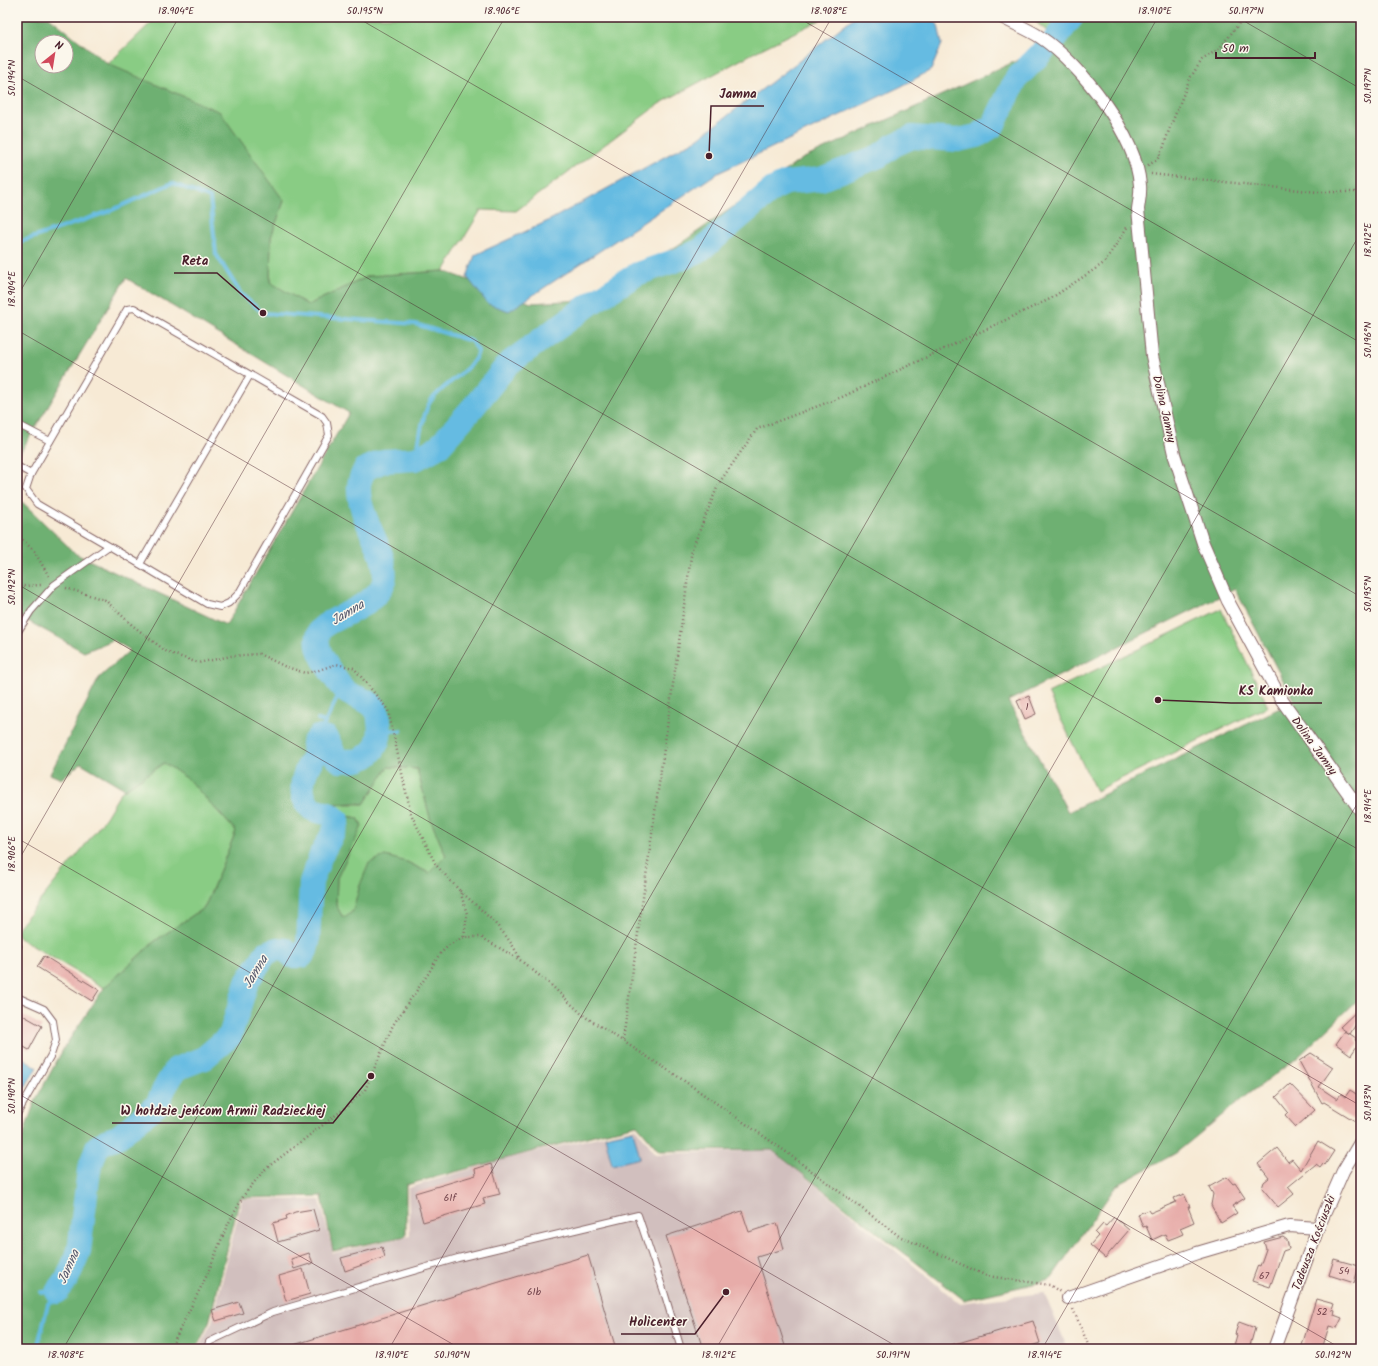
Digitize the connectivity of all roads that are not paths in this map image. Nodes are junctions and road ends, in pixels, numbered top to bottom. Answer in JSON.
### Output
{"nodes":[{"id":1,"x":1002,"y":17,"type":"edge"},
{"id":2,"x":250,"y":375,"type":"junction"},
{"id":3,"x":17,"y":424,"type":"edge"},
{"id":4,"x":50,"y":441,"type":"junction"},
{"id":5,"x":17,"y":466,"type":"edge"},
{"id":6,"x":31,"y":474,"type":"junction"},
{"id":7,"x":109,"y":546,"type":"junction"},
{"id":8,"x":140,"y":564,"type":"junction"},
{"id":9,"x":17,"y":633,"type":"edge"},
{"id":10,"x":1361,"y":811,"type":"edge"},
{"id":11,"x":17,"y":997,"type":"edge"},
{"id":12,"x":17,"y":1114,"type":"edge"},
{"id":13,"x":1361,"y":1141,"type":"edge"},
{"id":14,"x":1318,"y":1228,"type":"junction"},
{"id":15,"x":1068,"y":1298,"type":"road end"},
{"id":16,"x":207,"y":1349,"type":"edge"},
{"id":17,"x":681,"y":1349,"type":"edge"},
{"id":18,"x":1274,"y":1349,"type":"edge"}],
"edges":[{"from":1,"to":10,"type":"street","name":"Dolina Jamny"},
{"from":2,"to":4,"type":"lane"},
{"from":2,"to":8,"type":"lane"},
{"from":2,"to":8,"type":"lane"},
{"from":3,"to":4,"type":"lane"},
{"from":4,"to":6,"type":"lane"},
{"from":5,"to":6,"type":"lane"},
{"from":6,"to":7,"type":"lane"},
{"from":7,"to":8,"type":"lane"},
{"from":7,"to":9,"type":"lane"},
{"from":11,"to":12,"type":"lane"},
{"from":13,"to":14,"type":"street","name":"Tadeusza Kościuszki"},
{"from":14,"to":15,"type":"street"},
{"from":14,"to":18,"type":"street","name":"Tadeusza Kościuszki"},
{"from":16,"to":17,"type":"lane"}]}
